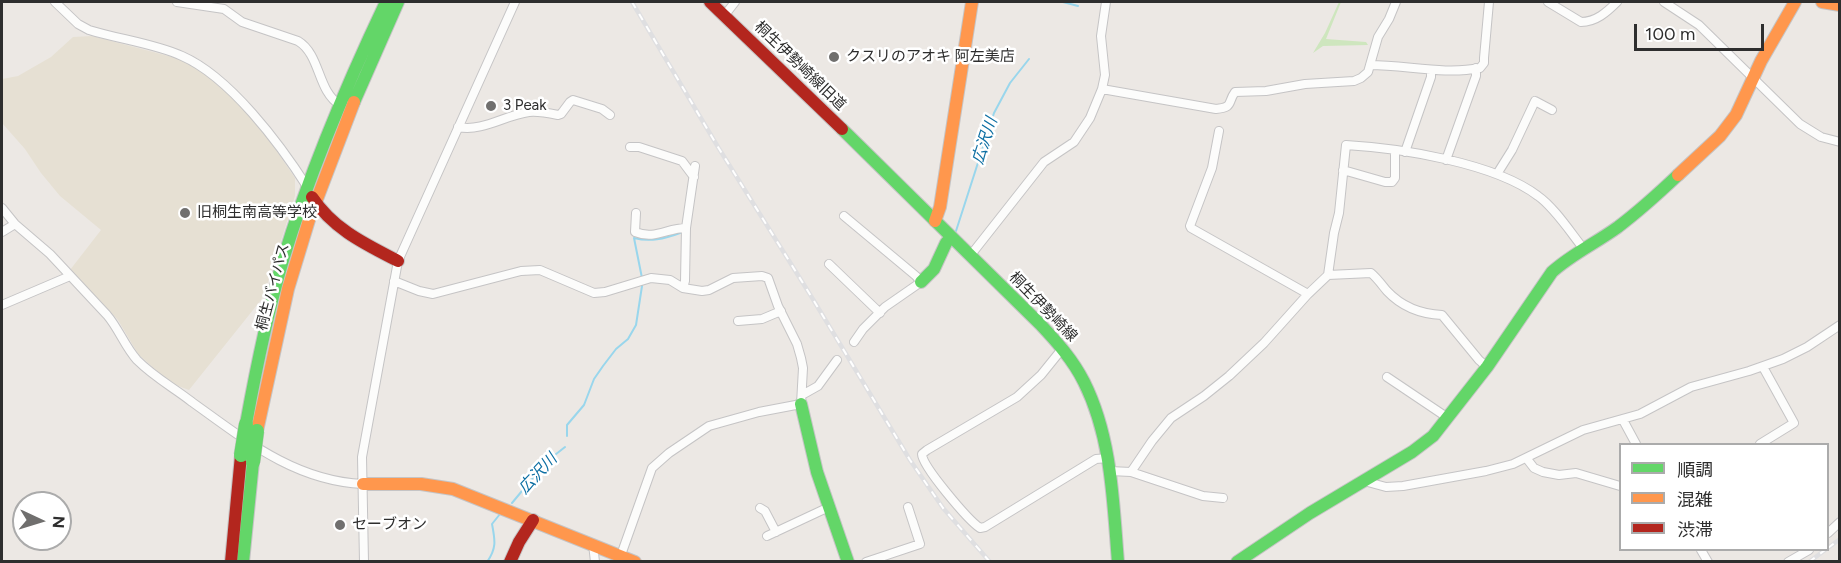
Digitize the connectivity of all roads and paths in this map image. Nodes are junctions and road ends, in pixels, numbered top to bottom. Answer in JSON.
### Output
{"nodes":[{"id":1,"x":55,"y":2,"type":"edge"},
{"id":2,"x":177,"y":2,"type":"edge"},
{"id":3,"x":386,"y":2,"type":"edge"},
{"id":4,"x":398,"y":2,"type":"edge"},
{"id":5,"x":515,"y":2,"type":"edge"},
{"id":6,"x":710,"y":2,"type":"edge"},
{"id":7,"x":735,"y":2,"type":"edge"},
{"id":8,"x":972,"y":2,"type":"edge"},
{"id":9,"x":1106,"y":2,"type":"edge"},
{"id":10,"x":1396,"y":2,"type":"edge"},
{"id":11,"x":1489,"y":2,"type":"edge"},
{"id":12,"x":1548,"y":2,"type":"edge"},
{"id":13,"x":1617,"y":2,"type":"edge"},
{"id":14,"x":1664,"y":2,"type":"edge"},
{"id":15,"x":1795,"y":2,"type":"edge"},
{"id":16,"x":1822,"y":2,"type":"edge"},
{"id":17,"x":225,"y":5,"type":"edge"},
{"id":18,"x":1839,"y":5,"type":"edge"},
{"id":19,"x":724,"y":16,"type":"junction"},
{"id":20,"x":1370,"y":66,"type":"junction"},
{"id":21,"x":1476,"y":68,"type":"junction"},
{"id":22,"x":1431,"y":70,"type":"junction"},
{"id":23,"x":1753,"y":78,"type":"junction"},
{"id":24,"x":1102,"y":88,"type":"junction"},
{"id":25,"x":340,"y":105,"type":"junction"},
{"id":26,"x":1552,"y":110,"type":"dead end"},
{"id":27,"x":610,"y":115,"type":"dead end"},
{"id":28,"x":458,"y":127,"type":"junction"},
{"id":29,"x":842,"y":129,"type":"joint"},
{"id":30,"x":1219,"y":131,"type":"dead end"},
{"id":31,"x":1839,"y":142,"type":"edge"},
{"id":32,"x":630,"y":147,"type":"dead end"},
{"id":33,"x":1395,"y":151,"type":"junction"},
{"id":34,"x":1405,"y":152,"type":"junction"},
{"id":35,"x":1446,"y":160,"type":"junction"},
{"id":36,"x":695,"y":166,"type":"dead end"},
{"id":37,"x":1343,"y":170,"type":"junction"},
{"id":38,"x":1497,"y":174,"type":"junction"},
{"id":39,"x":694,"y":177,"type":"junction"},
{"id":40,"x":308,"y":188,"type":"junction"},
{"id":41,"x":315,"y":202,"type":"junction"},
{"id":42,"x":2,"y":208,"type":"edge"},
{"id":43,"x":636,"y":213,"type":"dead end"},
{"id":44,"x":844,"y":216,"type":"dead end"},
{"id":45,"x":935,"y":221,"type":"junction"},
{"id":46,"x":15,"y":224,"type":"junction"},
{"id":47,"x":686,"y":228,"type":"junction"},
{"id":48,"x":2,"y":232,"type":"edge"},
{"id":49,"x":951,"y":237,"type":"junction"},
{"id":50,"x":1583,"y":248,"type":"junction"},
{"id":51,"x":970,"y":256,"type":"junction"},
{"id":52,"x":398,"y":261,"type":"junction"},
{"id":53,"x":829,"y":264,"type":"dead end"},
{"id":54,"x":1328,"y":275,"type":"junction"},
{"id":55,"x":70,"y":276,"type":"junction"},
{"id":56,"x":394,"y":281,"type":"junction"},
{"id":57,"x":921,"y":282,"type":"junction"},
{"id":58,"x":683,"y":288,"type":"junction"},
{"id":59,"x":1308,"y":294,"type":"junction"},
{"id":60,"x":2,"y":305,"type":"edge"},
{"id":61,"x":781,"y":311,"type":"junction"},
{"id":62,"x":880,"y":313,"type":"junction"},
{"id":63,"x":738,"y":321,"type":"dead end"},
{"id":64,"x":1839,"y":325,"type":"edge"},
{"id":65,"x":854,"y":342,"type":"dead end"},
{"id":66,"x":1062,"y":349,"type":"junction"},
{"id":67,"x":837,"y":360,"type":"dead end"},
{"id":68,"x":1487,"y":367,"type":"junction"},
{"id":69,"x":1762,"y":367,"type":"junction"},
{"id":70,"x":1387,"y":377,"type":"dead end"},
{"id":71,"x":801,"y":400,"type":"junction"},
{"id":72,"x":1448,"y":418,"type":"junction"},
{"id":73,"x":1623,"y":420,"type":"junction"},
{"id":74,"x":251,"y":428,"type":"junction"},
{"id":75,"x":1635,"y":443,"type":"edge"},
{"id":76,"x":1762,"y":443,"type":"edge"},
{"id":77,"x":247,"y":458,"type":"junction"},
{"id":78,"x":1527,"y":459,"type":"junction"},
{"id":79,"x":1109,"y":464,"type":"junction"},
{"id":80,"x":1131,"y":472,"type":"junction"},
{"id":81,"x":1364,"y":481,"type":"junction"},
{"id":82,"x":363,"y":484,"type":"junction"},
{"id":83,"x":1619,"y":486,"type":"edge"},
{"id":84,"x":1223,"y":498,"type":"dead end"},
{"id":85,"x":829,"y":507,"type":"junction"},
{"id":86,"x":908,"y":507,"type":"dead end"},
{"id":87,"x":760,"y":508,"type":"dead end"},
{"id":88,"x":533,"y":520,"type":"junction"},
{"id":89,"x":776,"y":532,"type":"junction"},
{"id":90,"x":767,"y":536,"type":"dead end"},
{"id":91,"x":593,"y":544,"type":"junction"},
{"id":92,"x":1806,"y":551,"type":"edge"},
{"id":93,"x":621,"y":555,"type":"junction"},
{"id":94,"x":231,"y":561,"type":"edge"},
{"id":95,"x":243,"y":561,"type":"edge"},
{"id":96,"x":364,"y":561,"type":"edge"},
{"id":97,"x":510,"y":561,"type":"edge"},
{"id":98,"x":596,"y":561,"type":"edge"},
{"id":99,"x":635,"y":561,"type":"edge"},
{"id":100,"x":848,"y":561,"type":"edge"},
{"id":101,"x":866,"y":561,"type":"edge"},
{"id":102,"x":1118,"y":561,"type":"edge"},
{"id":103,"x":1236,"y":561,"type":"edge"},
{"id":104,"x":1788,"y":561,"type":"edge"}],
"edges":[{"from":1,"to":40,"type":"street"},
{"from":2,"to":17,"type":"street"},
{"from":3,"to":25,"type":"main road","name":"桐生バイパス"},
{"from":4,"to":41,"type":"main road","name":"桐生バイパス"},
{"from":5,"to":28,"type":"street"},
{"from":6,"to":19,"type":"main road","name":"桐生伊勢崎線旧道"},
{"from":7,"to":19,"type":"street"},
{"from":8,"to":45,"type":"main road"},
{"from":9,"to":24,"type":"street"},
{"from":10,"to":20,"type":"street"},
{"from":11,"to":21,"type":"street"},
{"from":12,"to":13,"type":"street"},
{"from":14,"to":23,"type":"street"},
{"from":15,"to":23,"type":"main road"},
{"from":16,"to":18,"type":"main road"},
{"from":17,"to":25,"type":"street"},
{"from":19,"to":29,"type":"main road","name":"桐生伊勢崎線旧道"},
{"from":20,"to":22,"type":"street"},
{"from":20,"to":24,"type":"street"},
{"from":21,"to":22,"type":"street"},
{"from":21,"to":35,"type":"street"},
{"from":22,"to":34,"type":"street"},
{"from":23,"to":31,"type":"street"},
{"from":23,"to":50,"type":"main road"},
{"from":24,"to":51,"type":"street"},
{"from":25,"to":40,"type":"main road","name":"桐生バイパス"},
{"from":26,"to":38,"type":"street"},
{"from":27,"to":28,"type":"street"},
{"from":28,"to":52,"type":"street"},
{"from":29,"to":45,"type":"main road","name":"桐生伊勢崎線"},
{"from":30,"to":59,"type":"street"},
{"from":32,"to":39,"type":"street"},
{"from":33,"to":34,"type":"street"},
{"from":33,"to":37,"type":"street"},
{"from":33,"to":37,"type":"street"},
{"from":34,"to":35,"type":"street"},
{"from":35,"to":38,"type":"street"},
{"from":36,"to":39,"type":"street"},
{"from":37,"to":54,"type":"street"},
{"from":38,"to":50,"type":"street"},
{"from":39,"to":47,"type":"street"},
{"from":40,"to":41,"type":"main road"},
{"from":40,"to":74,"type":"main road","name":"桐生バイパス"},
{"from":41,"to":52,"type":"main road"},
{"from":41,"to":74,"type":"main road","name":"桐生バイパス"},
{"from":42,"to":46,"type":"street"},
{"from":43,"to":47,"type":"street"},
{"from":44,"to":57,"type":"street"},
{"from":45,"to":49,"type":"main road","name":"桐生伊勢崎線"},
{"from":46,"to":48,"type":"street"},
{"from":46,"to":55,"type":"street"},
{"from":47,"to":58,"type":"street"},
{"from":49,"to":51,"type":"main road","name":"桐生伊勢崎線"},
{"from":49,"to":57,"type":"main road"},
{"from":50,"to":68,"type":"main road"},
{"from":51,"to":66,"type":"main road","name":"桐生伊勢崎線"},
{"from":52,"to":56,"type":"street"},
{"from":53,"to":62,"type":"street"},
{"from":54,"to":59,"type":"street"},
{"from":54,"to":68,"type":"street"},
{"from":55,"to":60,"type":"street"},
{"from":55,"to":82,"type":"street"},
{"from":56,"to":58,"type":"street"},
{"from":56,"to":82,"type":"street"},
{"from":57,"to":62,"type":"street"},
{"from":58,"to":61,"type":"street"},
{"from":59,"to":80,"type":"street"},
{"from":61,"to":63,"type":"street"},
{"from":61,"to":71,"type":"street"},
{"from":62,"to":65,"type":"street"},
{"from":64,"to":69,"type":"street"},
{"from":66,"to":79,"type":"main road","name":"桐生伊勢崎線"},
{"from":66,"to":79,"type":"street"},
{"from":67,"to":71,"type":"street"},
{"from":68,"to":72,"type":"main road"},
{"from":69,"to":73,"type":"street"},
{"from":69,"to":76,"type":"street"},
{"from":70,"to":72,"type":"street"},
{"from":71,"to":85,"type":"main road"},
{"from":71,"to":93,"type":"street"},
{"from":72,"to":81,"type":"main road"},
{"from":73,"to":75,"type":"street"},
{"from":73,"to":78,"type":"street"},
{"from":74,"to":77,"type":"main road","name":"桐生バイパス","bridge":true},
{"from":77,"to":94,"type":"main road","name":"桐生バイパス"},
{"from":77,"to":95,"type":"main road","name":"桐生バイパス"},
{"from":78,"to":81,"type":"street"},
{"from":78,"to":83,"type":"street"},
{"from":79,"to":80,"type":"street"},
{"from":79,"to":102,"type":"main road","name":"桐生伊勢崎線"},
{"from":80,"to":84,"type":"street"},
{"from":81,"to":103,"type":"main road"},
{"from":82,"to":88,"type":"main road"},
{"from":82,"to":96,"type":"street"},
{"from":85,"to":89,"type":"street"},
{"from":85,"to":100,"type":"main road"},
{"from":86,"to":101,"type":"street"},
{"from":87,"to":89,"type":"street"},
{"from":88,"to":91,"type":"main road"},
{"from":88,"to":97,"type":"main road"},
{"from":89,"to":90,"type":"street"},
{"from":91,"to":93,"type":"main road"},
{"from":91,"to":98,"type":"street"},
{"from":92,"to":104,"type":"street"},
{"from":93,"to":99,"type":"main road"}]}
